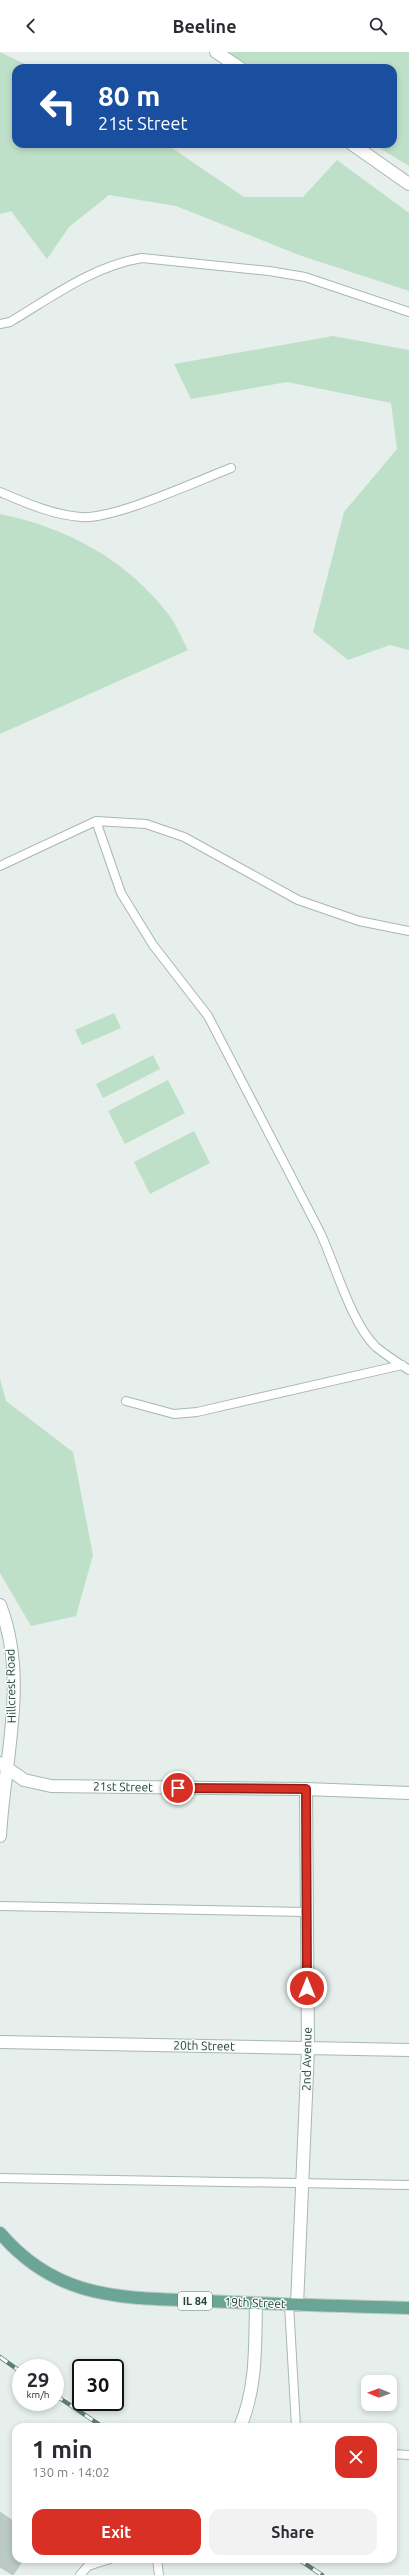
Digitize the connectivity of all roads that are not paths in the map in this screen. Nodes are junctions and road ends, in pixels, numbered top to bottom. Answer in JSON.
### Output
{"nodes":[{"id":1,"x":216,"y":52,"type":"edge"},
{"id":2,"x":234,"y":64,"type":"edge"},
{"id":3,"x":358,"y":148,"type":"edge"},
{"id":4,"x":409,"y":184,"type":"edge"},
{"id":5,"x":409,"y":312,"type":"edge"},
{"id":6,"x":0,"y":324,"type":"edge"},
{"id":7,"x":231,"y":468,"type":"dead end"},
{"id":8,"x":0,"y":492,"type":"edge"},
{"id":9,"x":96,"y":821,"type":"junction"},
{"id":10,"x":0,"y":866,"type":"edge"},
{"id":11,"x":409,"y":931,"type":"edge"},
{"id":12,"x":406,"y":1368,"type":"edge"},
{"id":13,"x":126,"y":1401,"type":"dead end"},
{"id":14,"x":0,"y":1604,"type":"edge"},
{"id":15,"x":4,"y":1767,"type":"edge"},
{"id":16,"x":306,"y":1789,"type":"junction"},
{"id":17,"x":409,"y":1793,"type":"edge"},
{"id":18,"x":0,"y":1836,"type":"edge"},
{"id":19,"x":0,"y":1906,"type":"edge"},
{"id":20,"x":307,"y":1912,"type":"junction"},
{"id":21,"x":0,"y":2042,"type":"edge"},
{"id":22,"x":308,"y":2048,"type":"junction"},
{"id":23,"x":409,"y":2050,"type":"edge"},
{"id":24,"x":0,"y":2178,"type":"edge"},
{"id":25,"x":302,"y":2184,"type":"junction"},
{"id":26,"x":409,"y":2185,"type":"edge"},
{"id":27,"x":0,"y":2234,"type":"edge"},
{"id":28,"x":256,"y":2303,"type":"junction"},
{"id":29,"x":293,"y":2304,"type":"junction"},
{"id":30,"x":409,"y":2308,"type":"edge"},
{"id":31,"x":241,"y":2423,"type":"edge"},
{"id":32,"x":296,"y":2423,"type":"edge"},
{"id":33,"x":397,"y":2454,"type":"edge"},
{"id":34,"x":409,"y":2454,"type":"edge"},
{"id":35,"x":97,"y":2563,"type":"edge"},
{"id":36,"x":158,"y":2563,"type":"edge"},
{"id":37,"x":80,"y":2575,"type":"edge"},
{"id":38,"x":159,"y":2575,"type":"edge"}],
"edges":[{"from":1,"to":2,"type":"street"},
{"from":3,"to":4,"type":"street"},
{"from":5,"to":6,"type":"lane"},
{"from":7,"to":8,"type":"lane"},
{"from":9,"to":10,"type":"lane"},
{"from":9,"to":11,"type":"lane"},
{"from":9,"to":12,"type":"lane"},
{"from":12,"to":13,"type":"lane"},
{"from":14,"to":15,"type":"street","name":"Hillcrest Road"},
{"from":15,"to":16,"type":"street","name":"21st Street"},
{"from":15,"to":18,"type":"street","name":"Hillcrest Road"},
{"from":16,"to":17,"type":"street","name":"21st Street"},
{"from":16,"to":20,"type":"street","name":"2nd Avenue"},
{"from":19,"to":20,"type":"lane"},
{"from":20,"to":22,"type":"street","name":"2nd Avenue"},
{"from":21,"to":22,"type":"street","name":"20th Street"},
{"from":22,"to":23,"type":"street","name":"20th Street"},
{"from":22,"to":25,"type":"street","name":"2nd Avenue"},
{"from":24,"to":25,"type":"lane"},
{"from":25,"to":26,"type":"lane"},
{"from":25,"to":29,"type":"street","name":"2nd Avenue"},
{"from":27,"to":28,"type":"main road","name":"19th Street","number":"IL 84"},
{"from":28,"to":29,"type":"main road","name":"19th Street","number":"IL 84"},
{"from":28,"to":31,"type":"street"},
{"from":29,"to":30,"type":"main road","name":"19th Street","number":"IL 84"},
{"from":29,"to":32,"type":"lane"},
{"from":33,"to":34,"type":"lane"},
{"from":35,"to":37,"type":"lane"},
{"from":36,"to":38,"type":"lane"}]}
